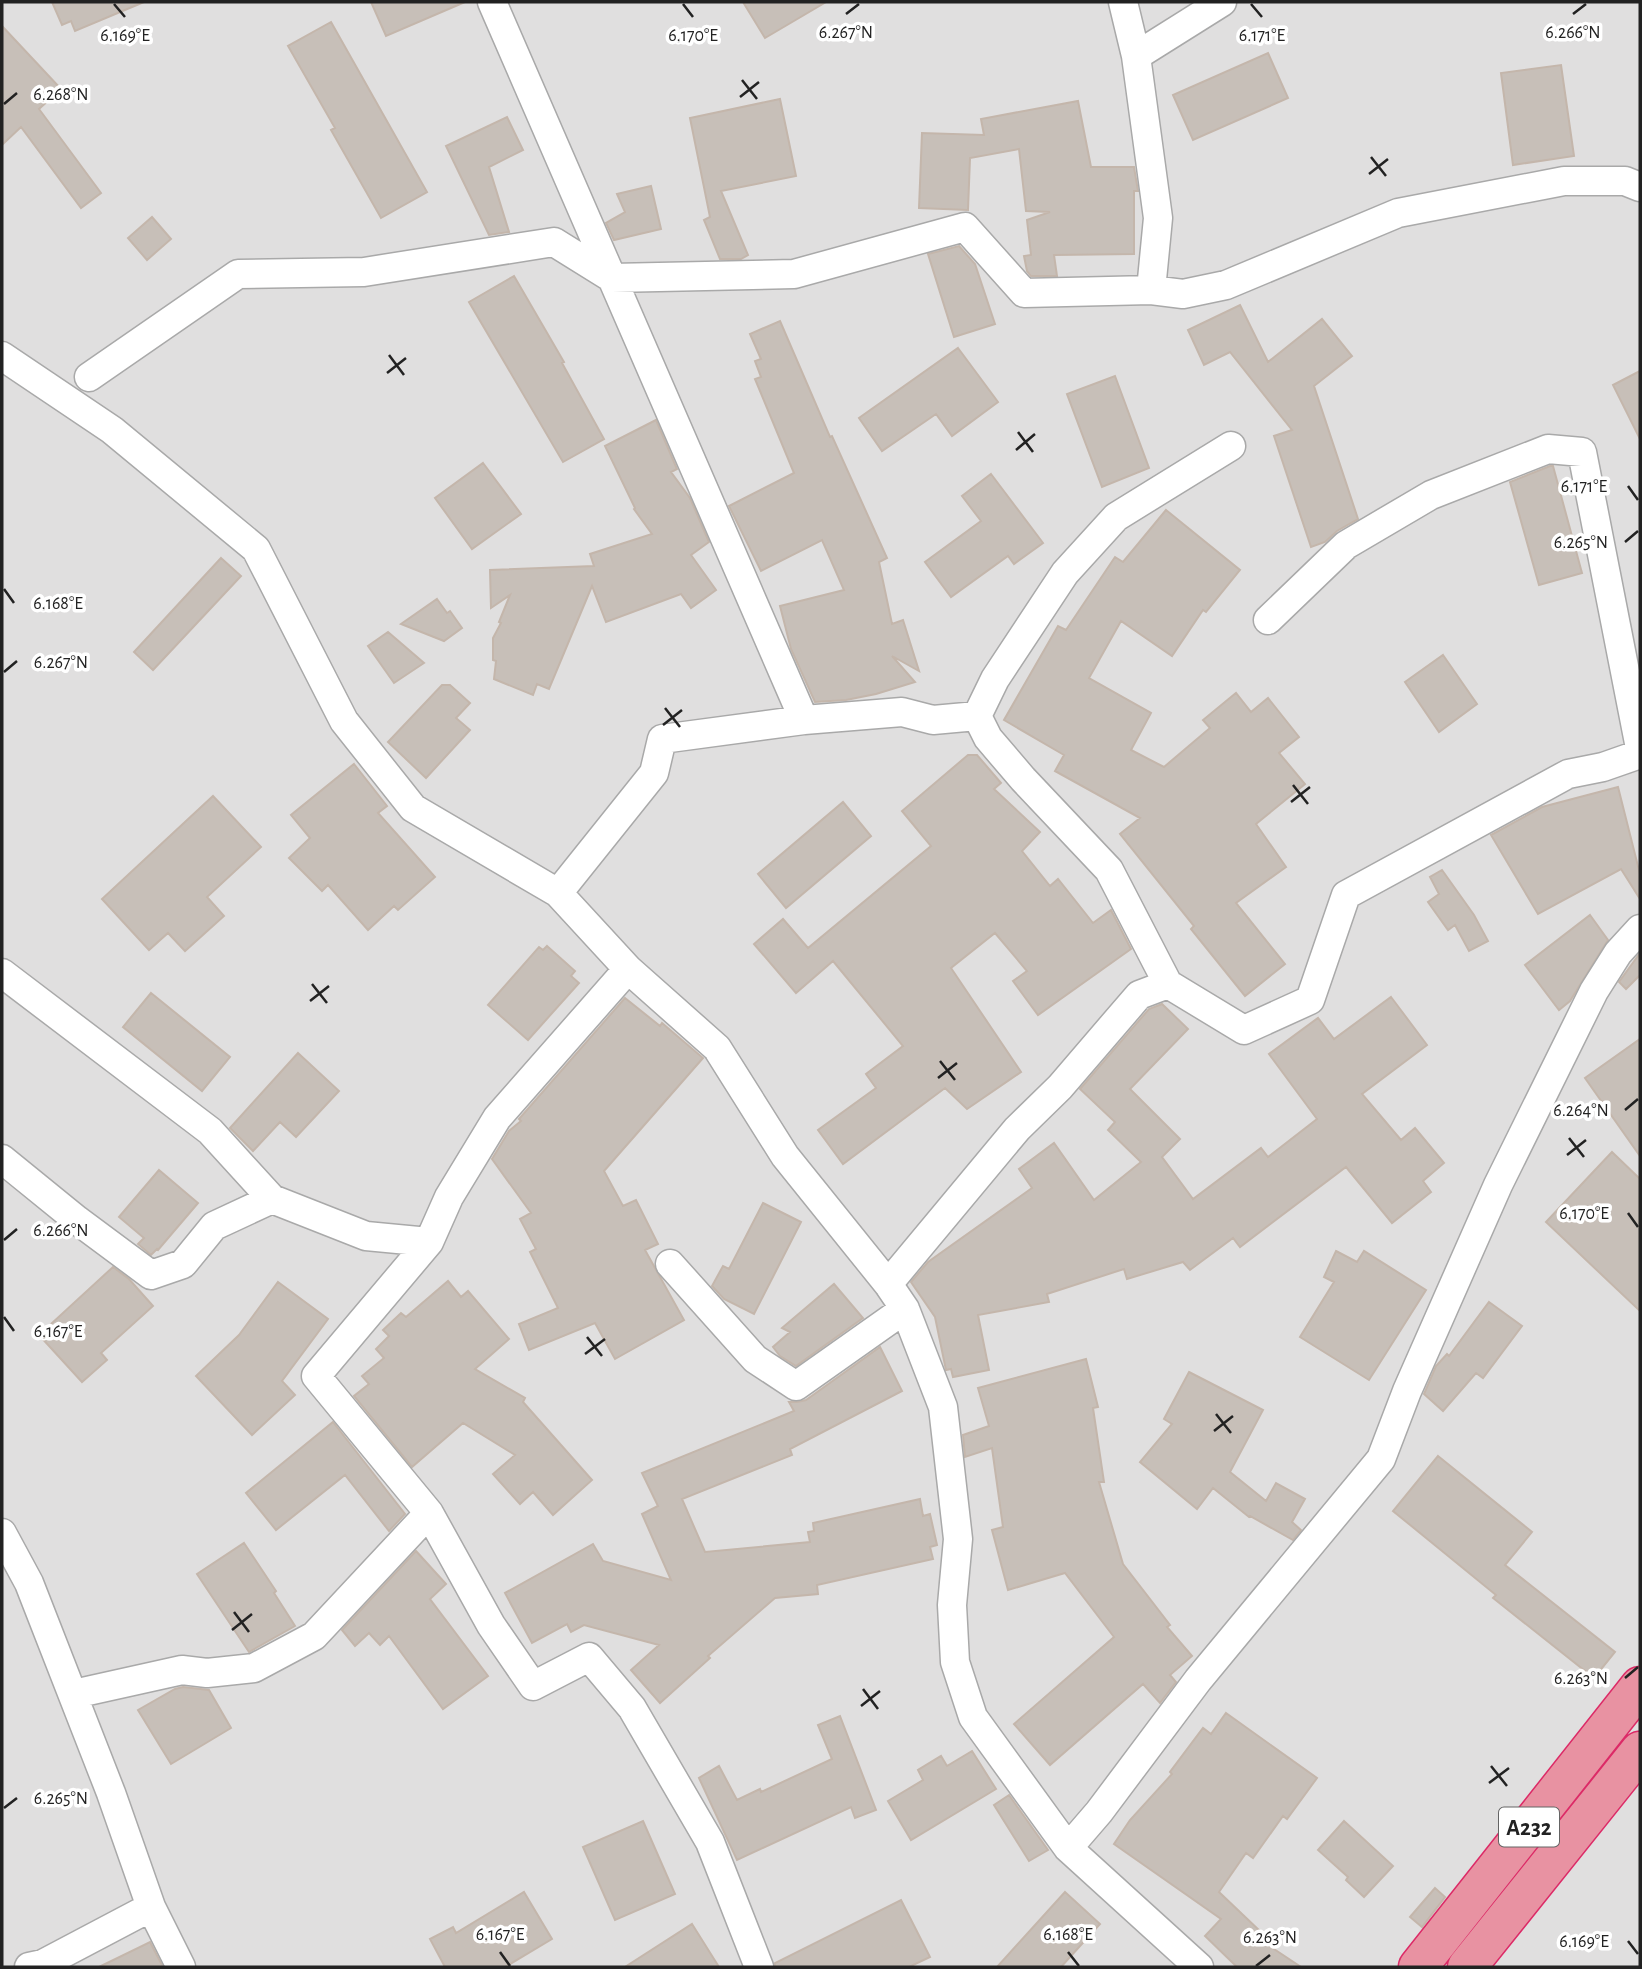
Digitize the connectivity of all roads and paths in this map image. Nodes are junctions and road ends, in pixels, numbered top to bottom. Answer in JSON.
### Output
{"nodes":[{"id":1,"x":492,"y":2,"type":"edge"},
{"id":2,"x":1123,"y":2,"type":"edge"},
{"id":3,"x":1222,"y":2,"type":"edge"},
{"id":4,"x":1136,"y":57,"type":"junction"},
{"id":5,"x":1640,"y":187,"type":"edge"},
{"id":6,"x":612,"y":278,"type":"junction"},
{"id":7,"x":1151,"y":290,"type":"junction"},
{"id":8,"x":2,"y":356,"type":"edge"},
{"id":9,"x":89,"y":377,"type":"dead end"},
{"id":10,"x":1231,"y":446,"type":"dead end"},
{"id":11,"x":1268,"y":620,"type":"dead end"},
{"id":12,"x":978,"y":716,"type":"junction"},
{"id":13,"x":804,"y":720,"type":"junction"},
{"id":14,"x":1640,"y":748,"type":"edge"},
{"id":15,"x":1640,"y":754,"type":"edge"},
{"id":16,"x":558,"y":893,"type":"junction"},
{"id":17,"x":1640,"y":929,"type":"edge"},
{"id":18,"x":628,"y":969,"type":"junction"},
{"id":19,"x":2,"y":973,"type":"edge"},
{"id":20,"x":1168,"y":984,"type":"junction"},
{"id":21,"x":2,"y":1159,"type":"edge"},
{"id":22,"x":272,"y":1199,"type":"junction"},
{"id":23,"x":429,"y":1242,"type":"junction"},
{"id":24,"x":670,"y":1264,"type":"dead end"},
{"id":25,"x":888,"y":1284,"type":"junction"},
{"id":26,"x":905,"y":1309,"type":"junction"},
{"id":27,"x":429,"y":1513,"type":"junction"},
{"id":28,"x":2,"y":1533,"type":"edge"},
{"id":29,"x":1640,"y":1686,"type":"edge"},
{"id":30,"x":74,"y":1694,"type":"junction"},
{"id":31,"x":1640,"y":1751,"type":"edge"},
{"id":32,"x":1068,"y":1848,"type":"junction"},
{"id":33,"x":151,"y":1907,"type":"junction"},
{"id":34,"x":29,"y":1967,"type":"edge"},
{"id":35,"x":181,"y":1967,"type":"edge"},
{"id":36,"x":760,"y":1967,"type":"edge"},
{"id":37,"x":1199,"y":1967,"type":"edge"},
{"id":38,"x":1418,"y":1967,"type":"edge"},
{"id":39,"x":1467,"y":1967,"type":"edge"}],
"edges":[{"from":1,"to":6,"type":"street"},
{"from":2,"to":4,"type":"street"},
{"from":3,"to":4,"type":"street"},
{"from":4,"to":7,"type":"street"},
{"from":5,"to":7,"type":"street"},
{"from":6,"to":7,"type":"street"},
{"from":6,"to":9,"type":"street"},
{"from":6,"to":13,"type":"street"},
{"from":8,"to":16,"type":"street"},
{"from":10,"to":12,"type":"street"},
{"from":11,"to":14,"type":"street"},
{"from":12,"to":13,"type":"street"},
{"from":12,"to":20,"type":"street"},
{"from":13,"to":16,"type":"street"},
{"from":15,"to":20,"type":"street"},
{"from":16,"to":18,"type":"street"},
{"from":17,"to":32,"type":"street"},
{"from":18,"to":23,"type":"street"},
{"from":18,"to":25,"type":"street"},
{"from":19,"to":22,"type":"street"},
{"from":20,"to":25,"type":"street"},
{"from":21,"to":22,"type":"street"},
{"from":22,"to":23,"type":"street"},
{"from":23,"to":27,"type":"street"},
{"from":24,"to":26,"type":"street"},
{"from":25,"to":26,"type":"street"},
{"from":26,"to":32,"type":"street"},
{"from":27,"to":30,"type":"street"},
{"from":27,"to":36,"type":"street"},
{"from":28,"to":30,"type":"street"},
{"from":29,"to":38,"type":"highway","number":"A232"},
{"from":30,"to":33,"type":"street"},
{"from":31,"to":39,"type":"highway","number":"A232"},
{"from":32,"to":37,"type":"street"},
{"from":33,"to":34,"type":"street"},
{"from":33,"to":35,"type":"street"}]}
